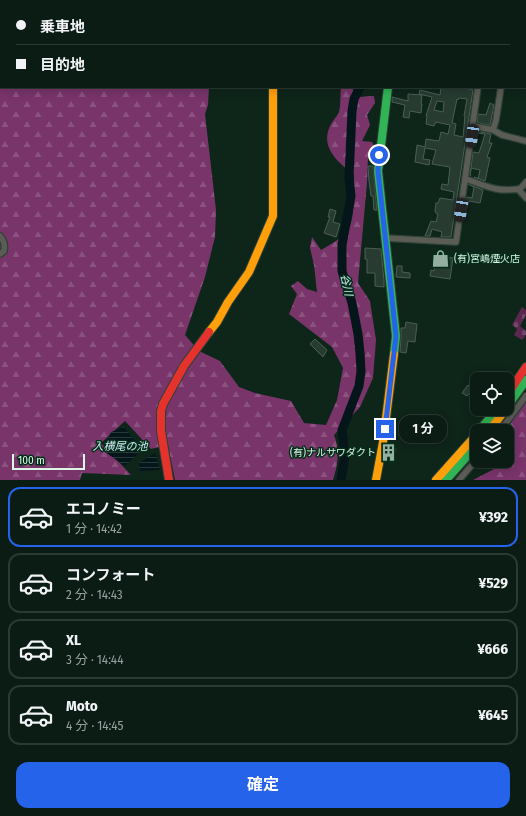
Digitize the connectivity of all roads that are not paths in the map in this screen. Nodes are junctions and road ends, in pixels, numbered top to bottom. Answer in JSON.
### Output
{"nodes":[{"id":1,"x":273,"y":88,"type":"edge"},
{"id":2,"x":388,"y":88,"type":"edge"},
{"id":3,"x":477,"y":88,"type":"edge"},
{"id":4,"x":501,"y":88,"type":"edge"},
{"id":5,"x":473,"y":126,"type":"junction"},
{"id":6,"x":493,"y":130,"type":"junction"},
{"id":7,"x":526,"y":141,"type":"edge"},
{"id":8,"x":466,"y":179,"type":"junction"},
{"id":9,"x":526,"y":182,"type":"edge"},
{"id":10,"x":518,"y":189,"type":"junction"},
{"id":11,"x":526,"y":198,"type":"edge"},
{"id":12,"x":0,"y":236,"type":"edge"},
{"id":13,"x":385,"y":238,"type":"junction"},
{"id":14,"x":0,"y":254,"type":"edge"},
{"id":15,"x":526,"y":367,"type":"edge"},
{"id":16,"x":526,"y":380,"type":"edge"},
{"id":17,"x":514,"y":385,"type":"edge"},
{"id":18,"x":526,"y":396,"type":"edge"},
{"id":19,"x":514,"y":397,"type":"edge"},
{"id":20,"x":491,"y":416,"type":"edge"},
{"id":21,"x":484,"y":424,"type":"edge"},
{"id":22,"x":505,"y":424,"type":"edge"},
{"id":23,"x":470,"y":442,"type":"edge"},
{"id":24,"x":470,"y":453,"type":"edge"},
{"id":25,"x":470,"y":467,"type":"edge"},
{"id":26,"x":168,"y":479,"type":"edge"},
{"id":27,"x":376,"y":480,"type":"edge"},
{"id":28,"x":436,"y":480,"type":"edge"},
{"id":29,"x":446,"y":480,"type":"edge"},
{"id":30,"x":459,"y":480,"type":"edge"}],
"edges":[{"from":1,"to":26,"type":"main road"},
{"from":2,"to":13,"type":"main road"},
{"from":3,"to":5,"type":"street"},
{"from":4,"to":6,"type":"street"},
{"from":5,"to":6,"type":"street"},
{"from":5,"to":8,"type":"street"},
{"from":6,"to":7,"type":"street"},
{"from":8,"to":10,"type":"street"},
{"from":8,"to":13,"type":"street"},
{"from":9,"to":10,"type":"street"},
{"from":10,"to":11,"type":"street"},
{"from":12,"to":14,"type":"street"},
{"from":13,"to":27,"type":"main road"},
{"from":15,"to":17,"type":"main road"},
{"from":16,"to":19,"type":"main road"},
{"from":18,"to":22,"type":"street"},
{"from":20,"to":21,"type":"main road"},
{"from":23,"to":28,"type":"main road"},
{"from":24,"to":29,"type":"main road"},
{"from":25,"to":30,"type":"street"}]}
